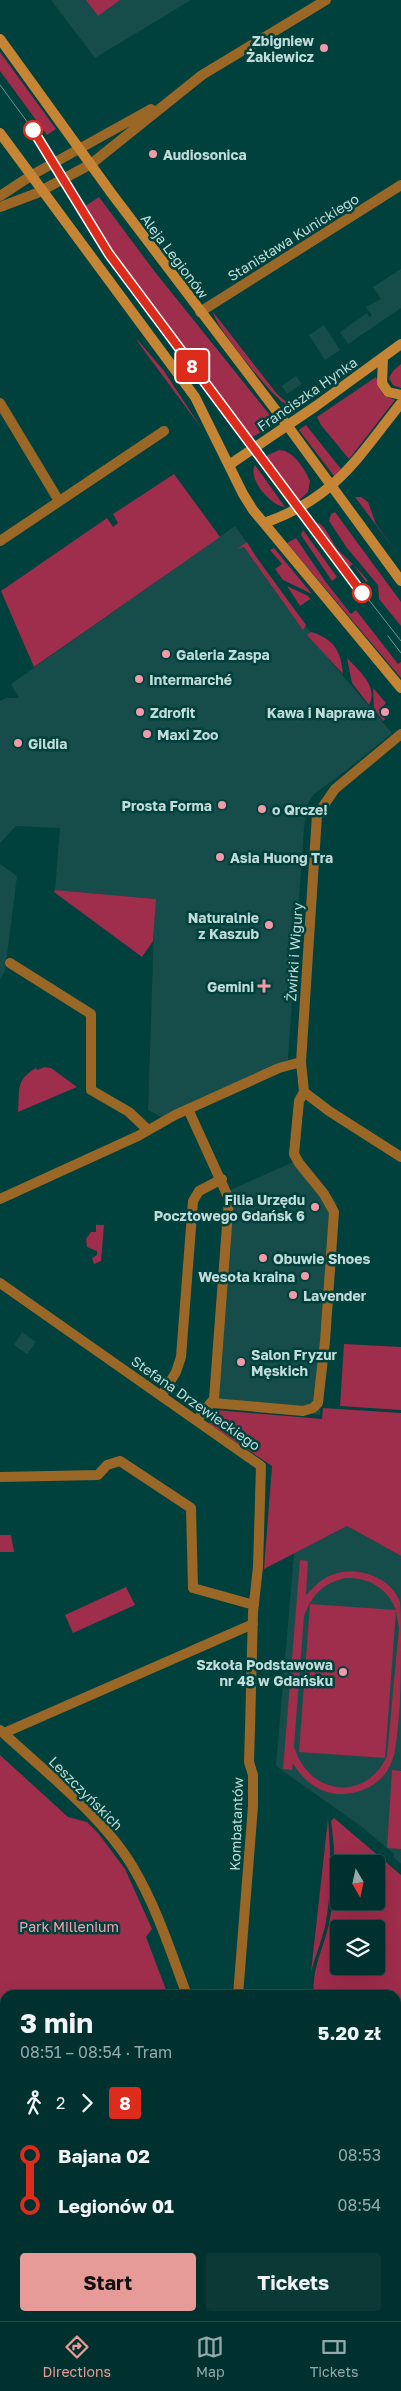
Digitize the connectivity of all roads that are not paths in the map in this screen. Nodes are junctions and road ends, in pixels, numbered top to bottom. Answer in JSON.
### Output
{"nodes":[{"id":1,"x":326,"y":0,"type":"edge"},
{"id":2,"x":0,"y":39,"type":"edge"},
{"id":3,"x":166,"y":102,"type":"junction"},
{"id":4,"x":0,"y":133,"type":"edge"},
{"id":5,"x":79,"y":148,"type":"junction"},
{"id":6,"x":90,"y":164,"type":"junction"},
{"id":7,"x":32,"y":175,"type":"junction"},
{"id":8,"x":401,"y":185,"type":"edge"},
{"id":9,"x":43,"y":190,"type":"junction"},
{"id":10,"x":0,"y":196,"type":"edge"},
{"id":11,"x":0,"y":207,"type":"edge"},
{"id":12,"x":200,"y":312,"type":"junction"},
{"id":13,"x":401,"y":344,"type":"edge"},
{"id":14,"x":383,"y":358,"type":"junction"},
{"id":15,"x":401,"y":395,"type":"edge"},
{"id":16,"x":0,"y":403,"type":"edge"},
{"id":17,"x":401,"y":403,"type":"edge"},
{"id":18,"x":287,"y":425,"type":"junction"},
{"id":19,"x":164,"y":431,"type":"dead end"},
{"id":20,"x":229,"y":465,"type":"junction"},
{"id":21,"x":332,"y":488,"type":"junction"},
{"id":22,"x":59,"y":502,"type":"junction"},
{"id":23,"x":264,"y":523,"type":"junction"},
{"id":24,"x":0,"y":541,"type":"edge"},
{"id":25,"x":401,"y":581,"type":"edge"},
{"id":26,"x":401,"y":688,"type":"edge"},
{"id":27,"x":401,"y":734,"type":"edge"},
{"id":28,"x":10,"y":963,"type":"dead end"},
{"id":29,"x":301,"y":1062,"type":"junction"},
{"id":30,"x":304,"y":1092,"type":"junction"},
{"id":31,"x":188,"y":1109,"type":"junction"},
{"id":32,"x":148,"y":1130,"type":"junction"},
{"id":33,"x":401,"y":1157,"type":"edge"},
{"id":34,"x":222,"y":1179,"type":"junction"},
{"id":35,"x":0,"y":1199,"type":"edge"},
{"id":36,"x":0,"y":1283,"type":"edge"},
{"id":37,"x":162,"y":1395,"type":"junction"},
{"id":38,"x":213,"y":1403,"type":"junction"},
{"id":39,"x":197,"y":1420,"type":"junction"},
{"id":40,"x":0,"y":1477,"type":"edge"},
{"id":41,"x":254,"y":1604,"type":"junction"},
{"id":42,"x":253,"y":1624,"type":"junction"},
{"id":43,"x":2,"y":1731,"type":"edge"},
{"id":44,"x":185,"y":1990,"type":"edge"},
{"id":45,"x":238,"y":1990,"type":"edge"}],
"edges":[{"from":1,"to":3,"type":"street"},
{"from":2,"to":5,"type":"main road","name":"Aleja Legionów"},
{"from":3,"to":5,"type":"street"},
{"from":3,"to":6,"type":"street"},
{"from":4,"to":7,"type":"main road"},
{"from":5,"to":6,"type":"main road","name":"Aleja Legionów"},
{"from":5,"to":7,"type":"street"},
{"from":6,"to":9,"type":"street"},
{"from":6,"to":12,"type":"main road","name":"Aleja Legionów"},
{"from":7,"to":9,"type":"main road"},
{"from":7,"to":10,"type":"street"},
{"from":8,"to":12,"type":"street","name":"Stanisława Kunickiego"},
{"from":9,"to":11,"type":"street"},
{"from":9,"to":20,"type":"main road"},
{"from":12,"to":18,"type":"main road","name":"Aleja Legionów"},
{"from":13,"to":14,"type":"main road","name":"Franciszka Hynka"},
{"from":14,"to":15,"type":"main road"},
{"from":14,"to":18,"type":"main road","name":"Franciszka Hynka"},
{"from":16,"to":22,"type":"street"},
{"from":17,"to":21,"type":"main road"},
{"from":18,"to":20,"type":"main road","name":"Franciszka Hynka"},
{"from":18,"to":21,"type":"main road","name":"Aleja Legionów"},
{"from":19,"to":22,"type":"street"},
{"from":20,"to":23,"type":"main road"},
{"from":21,"to":23,"type":"main road"},
{"from":21,"to":25,"type":"main road","name":"Aleja Legionów"},
{"from":22,"to":24,"type":"street"},
{"from":23,"to":26,"type":"main road"},
{"from":27,"to":29,"type":"street","name":"Żwirki i Wigury"},
{"from":28,"to":32,"type":"street"},
{"from":29,"to":30,"type":"street","name":"Żwirki i Wigury"},
{"from":29,"to":31,"type":"street"},
{"from":30,"to":33,"type":"street"},
{"from":30,"to":38,"type":"street"},
{"from":31,"to":32,"type":"street"},
{"from":31,"to":34,"type":"street"},
{"from":32,"to":35,"type":"street"},
{"from":34,"to":37,"type":"street"},
{"from":34,"to":38,"type":"street"},
{"from":36,"to":37,"type":"street","name":"Stefana Drzewieckiego"},
{"from":37,"to":39,"type":"street","name":"Stefana Drzewieckiego"},
{"from":38,"to":39,"type":"street"},
{"from":39,"to":41,"type":"street","name":"Stefana Drzewieckiego"},
{"from":40,"to":41,"type":"street"},
{"from":41,"to":42,"type":"street","name":"Stefana Drzewieckiego"},
{"from":42,"to":43,"type":"street"},
{"from":42,"to":45,"type":"street","name":"Kombatantów"},
{"from":43,"to":44,"type":"street","name":"Leszczyńskich"}]}
